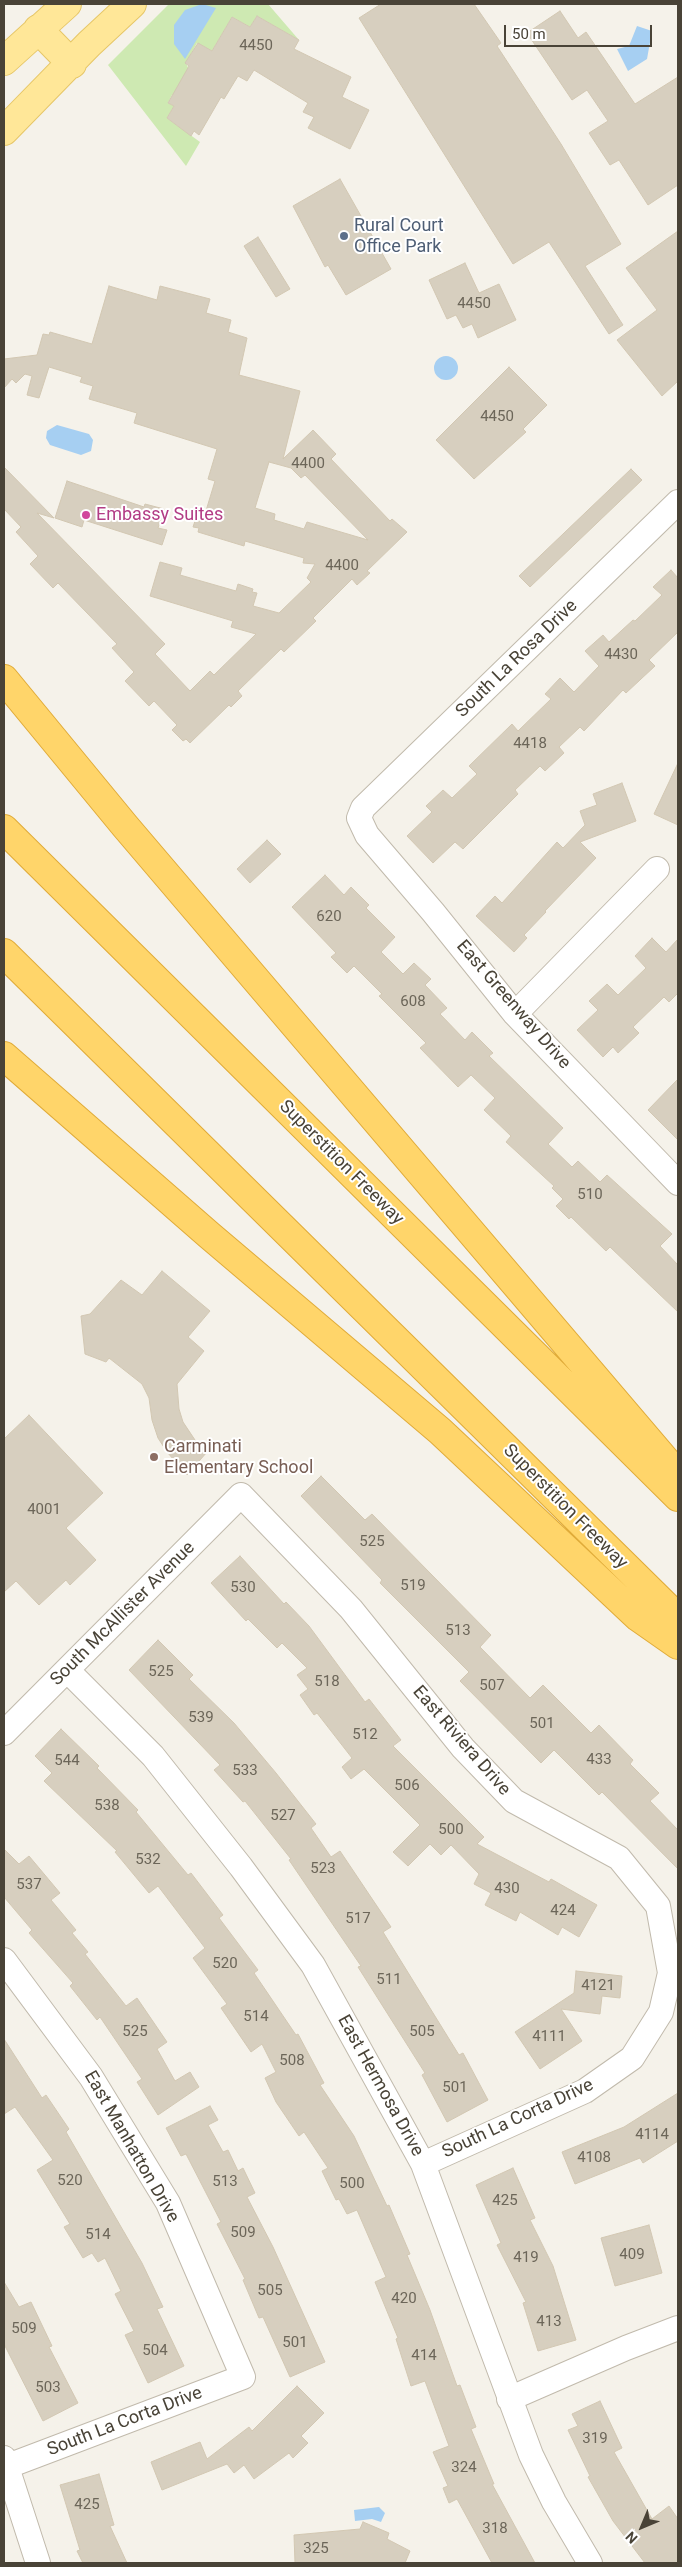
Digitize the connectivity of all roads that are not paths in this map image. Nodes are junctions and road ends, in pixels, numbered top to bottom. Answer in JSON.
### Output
{"nodes":[{"id":1,"x":67,"y":4,"type":"edge"},
{"id":2,"x":132,"y":4,"type":"edge"},
{"id":3,"x":38,"y":29,"type":"junction"},
{"id":4,"x":4,"y":61,"type":"edge"},
{"id":5,"x":72,"y":64,"type":"junction"},
{"id":6,"x":4,"y":131,"type":"edge"},
{"id":7,"x":678,"y":502,"type":"edge"},
{"id":8,"x":4,"y":679,"type":"edge"},
{"id":9,"x":359,"y":818,"type":"joint"},
{"id":10,"x":4,"y":829,"type":"edge"},
{"id":11,"x":657,"y":869,"type":"dead end"},
{"id":12,"x":4,"y":953,"type":"edge"},
{"id":13,"x":516,"y":1014,"type":"junction"},
{"id":14,"x":4,"y":1056,"type":"edge"},
{"id":15,"x":678,"y":1183,"type":"edge"},
{"id":16,"x":678,"y":1475,"type":"edge"},
{"id":17,"x":242,"y":1495,"type":"joint"},
{"id":18,"x":678,"y":1497,"type":"edge"},
{"id":19,"x":678,"y":1618,"type":"edge"},
{"id":20,"x":678,"y":1645,"type":"edge"},
{"id":21,"x":67,"y":1670,"type":"junction"},
{"id":22,"x":4,"y":1733,"type":"edge"},
{"id":23,"x":4,"y":1960,"type":"edge"},
{"id":24,"x":674,"y":1973,"type":"edge"},
{"id":25,"x":423,"y":2164,"type":"junction"},
{"id":26,"x":678,"y":2328,"type":"edge"},
{"id":27,"x":242,"y":2377,"type":"joint"},
{"id":28,"x":509,"y":2399,"type":"junction"},
{"id":29,"x":6,"y":2462,"type":"edge"},
{"id":30,"x":38,"y":2563,"type":"edge"},
{"id":31,"x":590,"y":2563,"type":"edge"}],
"edges":[{"from":1,"to":3,"type":"main road"},
{"from":2,"to":5,"type":"main road"},
{"from":3,"to":4,"type":"main road"},
{"from":3,"to":5,"type":"main road"},
{"from":5,"to":6,"type":"main road"},
{"from":7,"to":9,"type":"street","name":"South La Rosa Drive"},
{"from":8,"to":16,"type":"highway"},
{"from":9,"to":13,"type":"street","name":"East Greenway Drive"},
{"from":10,"to":18,"type":"highway","name":"Superstition Freeway"},
{"from":11,"to":13,"type":"street"},
{"from":12,"to":19,"type":"highway","name":"Superstition Freeway"},
{"from":13,"to":15,"type":"street","name":"East Greenway Drive"},
{"from":14,"to":20,"type":"highway"},
{"from":17,"to":21,"type":"street","name":"South McAllister Avenue"},
{"from":17,"to":24,"type":"street","name":"East Riviera Drive"},
{"from":21,"to":22,"type":"street","name":"South McAllister Avenue"},
{"from":21,"to":25,"type":"street","name":"East Hermosa Drive"},
{"from":23,"to":27,"type":"street","name":"East Manhatton Drive"},
{"from":24,"to":25,"type":"street","name":"South La Corta Drive"},
{"from":25,"to":28,"type":"street","name":"East Hermosa Drive"},
{"from":26,"to":28,"type":"street"},
{"from":27,"to":29,"type":"street","name":"South La Corta Drive"},
{"from":28,"to":31,"type":"street","name":"East Hermosa Drive"},
{"from":29,"to":30,"type":"street"}]}
